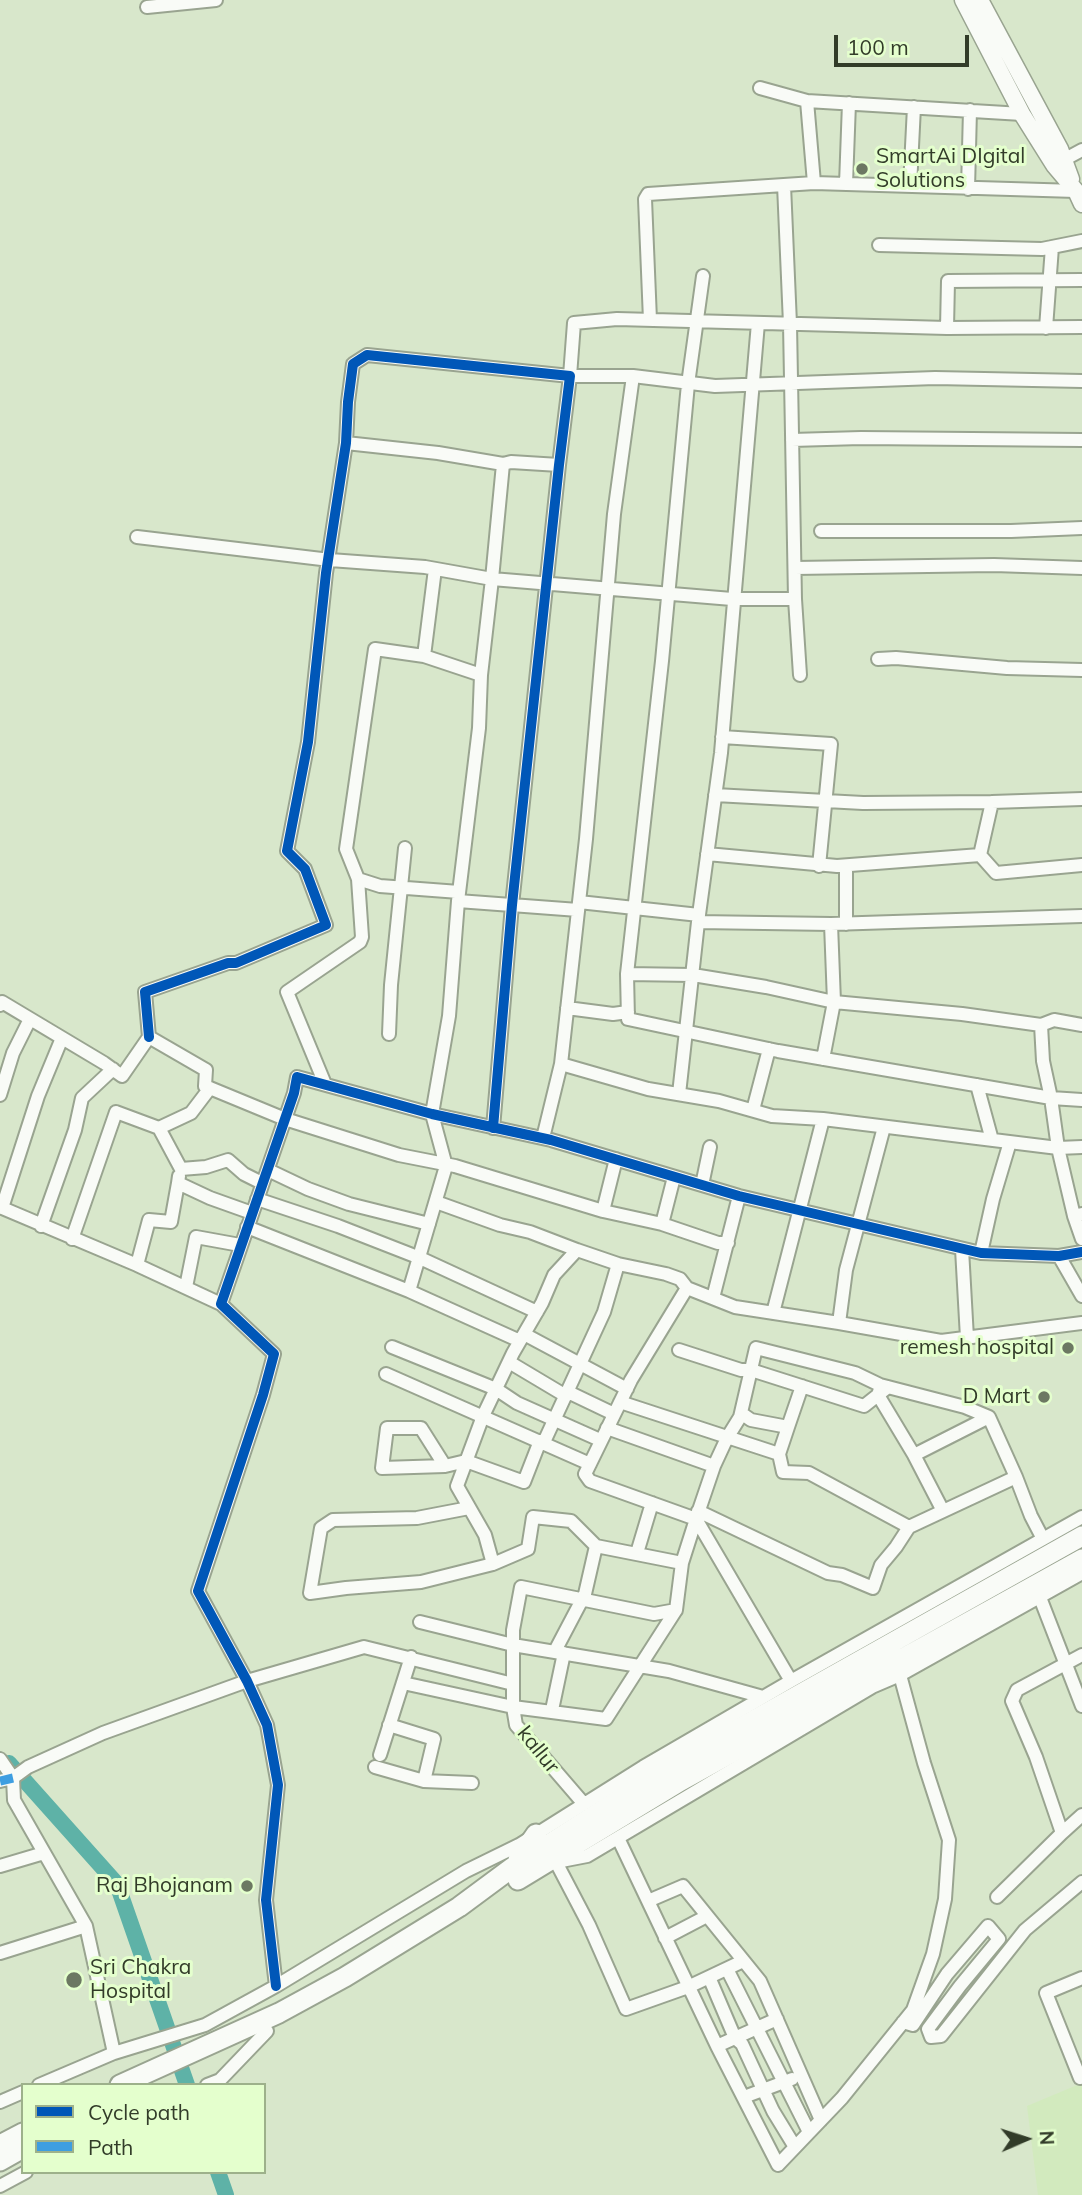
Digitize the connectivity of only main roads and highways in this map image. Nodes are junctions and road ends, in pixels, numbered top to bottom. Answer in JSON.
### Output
{"nodes":[{"id":1,"x":963,"y":0,"type":"edge"},
{"id":2,"x":980,"y":0,"type":"edge"},
{"id":3,"x":1059,"y":162,"type":"junction"},
{"id":4,"x":1079,"y":198,"type":"edge"},
{"id":5,"x":1082,"y":1536,"type":"edge"},
{"id":6,"x":1082,"y":1559,"type":"edge"},
{"id":7,"x":536,"y":1834,"type":"road end"},
{"id":8,"x":513,"y":1867,"type":"junction"},
{"id":9,"x":222,"y":2045,"type":"junction"},
{"id":10,"x":151,"y":2080,"type":"edge"},
{"id":11,"x":132,"y":2083,"type":"edge"},
{"id":12,"x":21,"y":2134,"type":"edge"},
{"id":13,"x":0,"y":2146,"type":"edge"},
{"id":14,"x":21,"y":2149,"type":"edge"},
{"id":15,"x":0,"y":2161,"type":"edge"}],
"edges":[{"from":1,"to":3,"type":"main road"},
{"from":2,"to":3,"type":"main road"},
{"from":3,"to":4,"type":"main road"},
{"from":5,"to":8,"type":"highway"},
{"from":6,"to":9,"type":"highway"},
{"from":7,"to":8,"type":"highway"},
{"from":8,"to":9,"type":"highway"},
{"from":9,"to":10,"type":"highway"},
{"from":10,"to":11,"type":"highway"},
{"from":12,"to":13,"type":"highway"},
{"from":14,"to":15,"type":"highway"}]}
